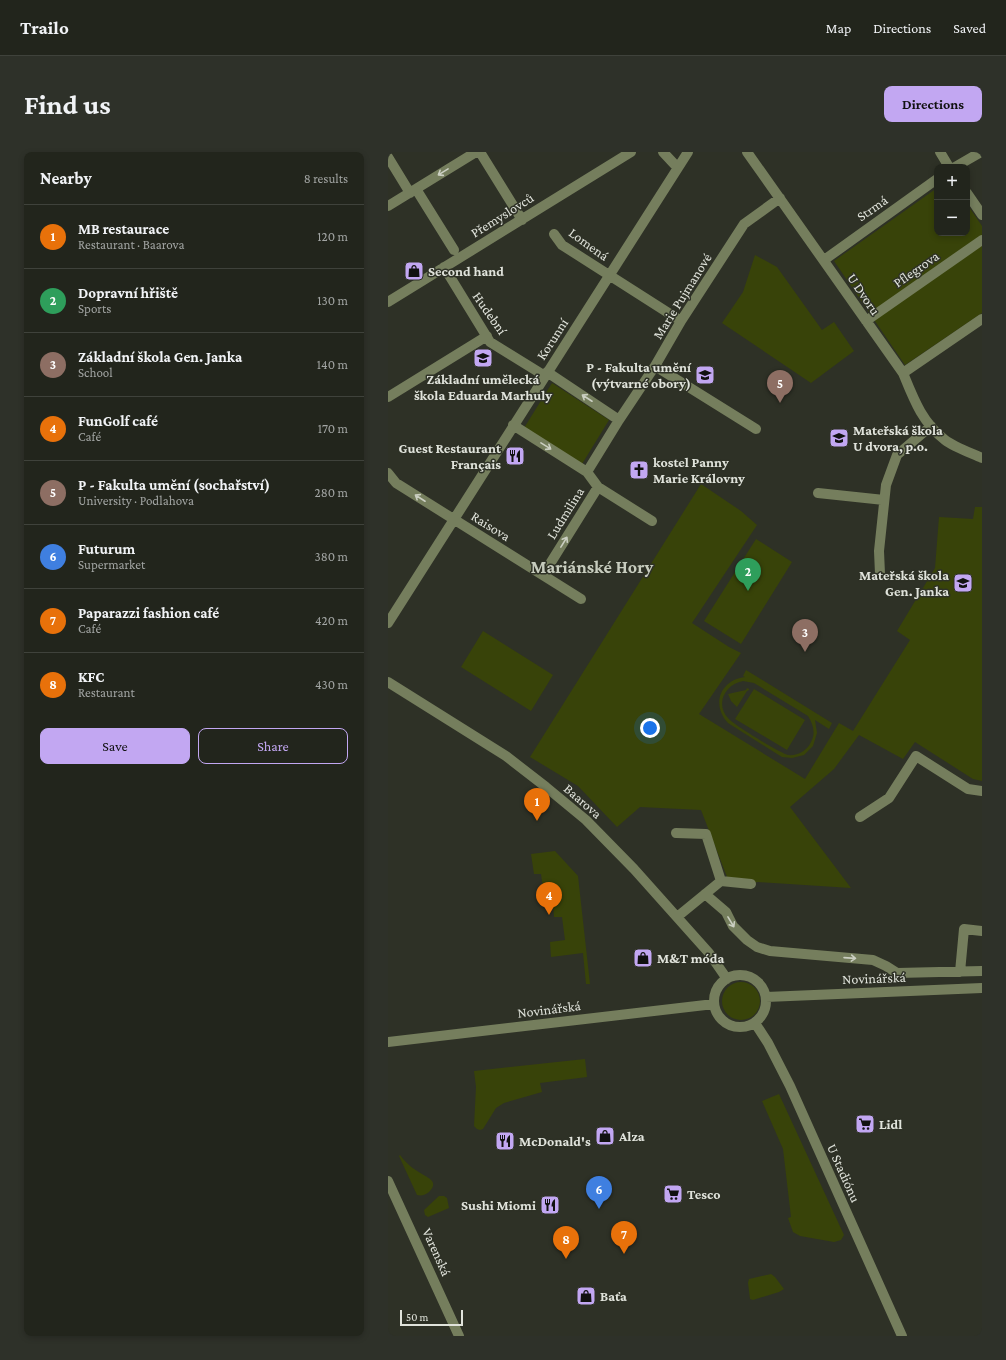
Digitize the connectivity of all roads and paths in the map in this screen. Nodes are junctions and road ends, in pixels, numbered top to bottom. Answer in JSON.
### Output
{"nodes":[{"id":1,"x":476,"y":152,"type":"edge"},
{"id":2,"x":480,"y":152,"type":"edge"},
{"id":3,"x":631,"y":152,"type":"edge"},
{"id":4,"x":663,"y":152,"type":"edge"},
{"id":5,"x":688,"y":152,"type":"edge"},
{"id":6,"x":747,"y":152,"type":"edge"},
{"id":7,"x":940,"y":152,"type":"edge"},
{"id":8,"x":981,"y":152,"type":"edge"},
{"id":9,"x":388,"y":157,"type":"edge"},
{"id":10,"x":948,"y":164,"type":"edge"},
{"id":11,"x":960,"y":164,"type":"edge"},
{"id":12,"x":678,"y":167,"type":"junction"},
{"id":13,"x":934,"y":181,"type":"edge"},
{"id":14,"x":413,"y":191,"type":"junction"},
{"id":15,"x":970,"y":197,"type":"edge"},
{"id":16,"x":780,"y":198,"type":"junction"},
{"id":17,"x":388,"y":206,"type":"edge"},
{"id":18,"x":982,"y":215,"type":"edge"},
{"id":19,"x":522,"y":220,"type":"junction"},
{"id":20,"x":554,"y":234,"type":"dead end"},
{"id":21,"x":982,"y":240,"type":"edge"},
{"id":22,"x":454,"y":250,"type":"dead end"},
{"id":23,"x":824,"y":260,"type":"junction"},
{"id":24,"x":444,"y":267,"type":"junction"},
{"id":25,"x":610,"y":276,"type":"junction"},
{"id":26,"x":388,"y":302,"type":"edge"},
{"id":27,"x":982,"y":319,"type":"edge"},
{"id":28,"x":681,"y":321,"type":"junction"},
{"id":29,"x":866,"y":321,"type":"junction"},
{"id":30,"x":487,"y":336,"type":"junction"},
{"id":31,"x":655,"y":366,"type":"junction"},
{"id":32,"x":903,"y":373,"type":"junction"},
{"id":33,"x":546,"y":374,"type":"junction"},
{"id":34,"x":388,"y":397,"type":"edge"},
{"id":35,"x":619,"y":420,"type":"junction"},
{"id":36,"x":513,"y":425,"type":"junction"},
{"id":37,"x":931,"y":426,"type":"junction"},
{"id":38,"x":756,"y":429,"type":"dead end"},
{"id":39,"x":982,"y":458,"type":"edge"},
{"id":40,"x":587,"y":472,"type":"junction"},
{"id":41,"x":389,"y":476,"type":"edge"},
{"id":42,"x":598,"y":486,"type":"junction"},
{"id":43,"x":818,"y":493,"type":"dead end"},
{"id":44,"x":884,"y":500,"type":"junction"},
{"id":45,"x":453,"y":519,"type":"junction"},
{"id":46,"x":652,"y":521,"type":"dead end"},
{"id":47,"x":880,"y":574,"type":"dead end"},
{"id":48,"x":543,"y":575,"type":"junction"},
{"id":49,"x":581,"y":599,"type":"dead end"},
{"id":50,"x":388,"y":623,"type":"edge"},
{"id":51,"x":388,"y":682,"type":"edge"},
{"id":52,"x":982,"y":791,"type":"edge"},
{"id":53,"x":860,"y":817,"type":"dead end"},
{"id":54,"x":676,"y":833,"type":"dead end"},
{"id":55,"x":721,"y":881,"type":"junction"},
{"id":56,"x":751,"y":884,"type":"dead end"},
{"id":57,"x":705,"y":894,"type":"junction"},
{"id":58,"x":677,"y":917,"type":"junction"},
{"id":59,"x":982,"y":931,"type":"edge"},
{"id":60,"x":982,"y":971,"type":"edge"},
{"id":61,"x":960,"y":972,"type":"junction"},
{"id":62,"x":727,"y":979,"type":"junction"},
{"id":63,"x":982,"y":988,"type":"edge"},
{"id":64,"x":766,"y":997,"type":"junction"},
{"id":65,"x":714,"y":1004,"type":"junction"},
{"id":66,"x":755,"y":1023,"type":"junction"},
{"id":67,"x":388,"y":1042,"type":"edge"},
{"id":68,"x":388,"y":1181,"type":"edge"},
{"id":69,"x":459,"y":1336,"type":"edge"},
{"id":70,"x":902,"y":1336,"type":"edge"}],
"edges":[{"from":1,"to":14,"type":"street","one_way":true},
{"from":2,"to":19,"type":"street"},
{"from":3,"to":19,"type":"street","name":"Přemyslovců"},
{"from":4,"to":12,"type":"street"},
{"from":5,"to":12,"type":"street","name":"Korunní"},
{"from":6,"to":16,"type":"street","name":"U Dvoru"},
{"from":7,"to":10,"type":"street"},
{"from":8,"to":11,"type":"street"},
{"from":9,"to":14,"type":"street"},
{"from":12,"to":25,"type":"street","name":"Korunní"},
{"from":13,"to":23,"type":"street","name":"Strmá"},
{"from":14,"to":17,"type":"street"},
{"from":14,"to":22,"type":"street"},
{"from":15,"to":18,"type":"street"},
{"from":16,"to":23,"type":"street","name":"U Dvoru"},
{"from":16,"to":28,"type":"street","name":"Marie Pujmanové"},
{"from":19,"to":24,"type":"street","name":"Přemyslovců"},
{"from":20,"to":25,"type":"street","name":"Lomená"},
{"from":21,"to":29,"type":"street","name":"Pflegrova"},
{"from":23,"to":29,"type":"street","name":"U Dvoru"},
{"from":24,"to":26,"type":"street","name":"Přemyslovců"},
{"from":24,"to":30,"type":"street","name":"Hudební"},
{"from":25,"to":28,"type":"street","name":"Lomená"},
{"from":25,"to":33,"type":"street","name":"Korunní"},
{"from":27,"to":32,"type":"street"},
{"from":28,"to":31,"type":"street","name":"Marie Pujmanové"},
{"from":29,"to":32,"type":"street","name":"U Dvoru"},
{"from":30,"to":33,"type":"street","name":"Hudební"},
{"from":30,"to":34,"type":"street"},
{"from":31,"to":35,"type":"street","name":"Marie Pujmanové"},
{"from":31,"to":38,"type":"street"},
{"from":32,"to":37,"type":"street","name":"U Dvoru"},
{"from":35,"to":33,"type":"street","name":"Hudební","one_way":true},
{"from":33,"to":36,"type":"street","name":"Korunní"},
{"from":35,"to":40,"type":"street","name":"Marie Pujmanové"},
{"from":36,"to":40,"type":"street","name":"Ludmilina","one_way":true},
{"from":36,"to":45,"type":"street","name":"Korunní"},
{"from":37,"to":39,"type":"street","name":"U Dvoru"},
{"from":37,"to":44,"type":"street"},
{"from":40,"to":42,"type":"street","name":"Ludmilina"},
{"from":45,"to":41,"type":"street","name":"Raisova","one_way":true},
{"from":42,"to":46,"type":"street","name":"Ludmilina"},
{"from":48,"to":42,"type":"street","name":"Ludmilina","one_way":true},
{"from":43,"to":44,"type":"street"},
{"from":44,"to":47,"type":"street"},
{"from":45,"to":48,"type":"street","name":"Raisova"},
{"from":45,"to":50,"type":"street","name":"Korunní"},
{"from":48,"to":49,"type":"street","name":"Raisova"},
{"from":51,"to":58,"type":"street","name":"Baarova"},
{"from":52,"to":53,"type":"street"},
{"from":54,"to":55,"type":"street"},
{"from":55,"to":56,"type":"street"},
{"from":55,"to":57,"type":"street"},
{"from":57,"to":58,"type":"street"},
{"from":57,"to":61,"type":"street","one_way":true},
{"from":58,"to":62,"type":"street","name":"Baarova"},
{"from":59,"to":61,"type":"street"},
{"from":60,"to":61,"type":"street"},
{"from":62,"to":64,"type":"street"},
{"from":62,"to":65,"type":"street"},
{"from":63,"to":64,"type":"street","name":"Novinářská"},
{"from":64,"to":66,"type":"street"},
{"from":65,"to":66,"type":"street"},
{"from":65,"to":67,"type":"street","name":"Novinářská"},
{"from":66,"to":70,"type":"street","name":"U Stadiónu"},
{"from":68,"to":69,"type":"street","name":"Varenská"}]}
